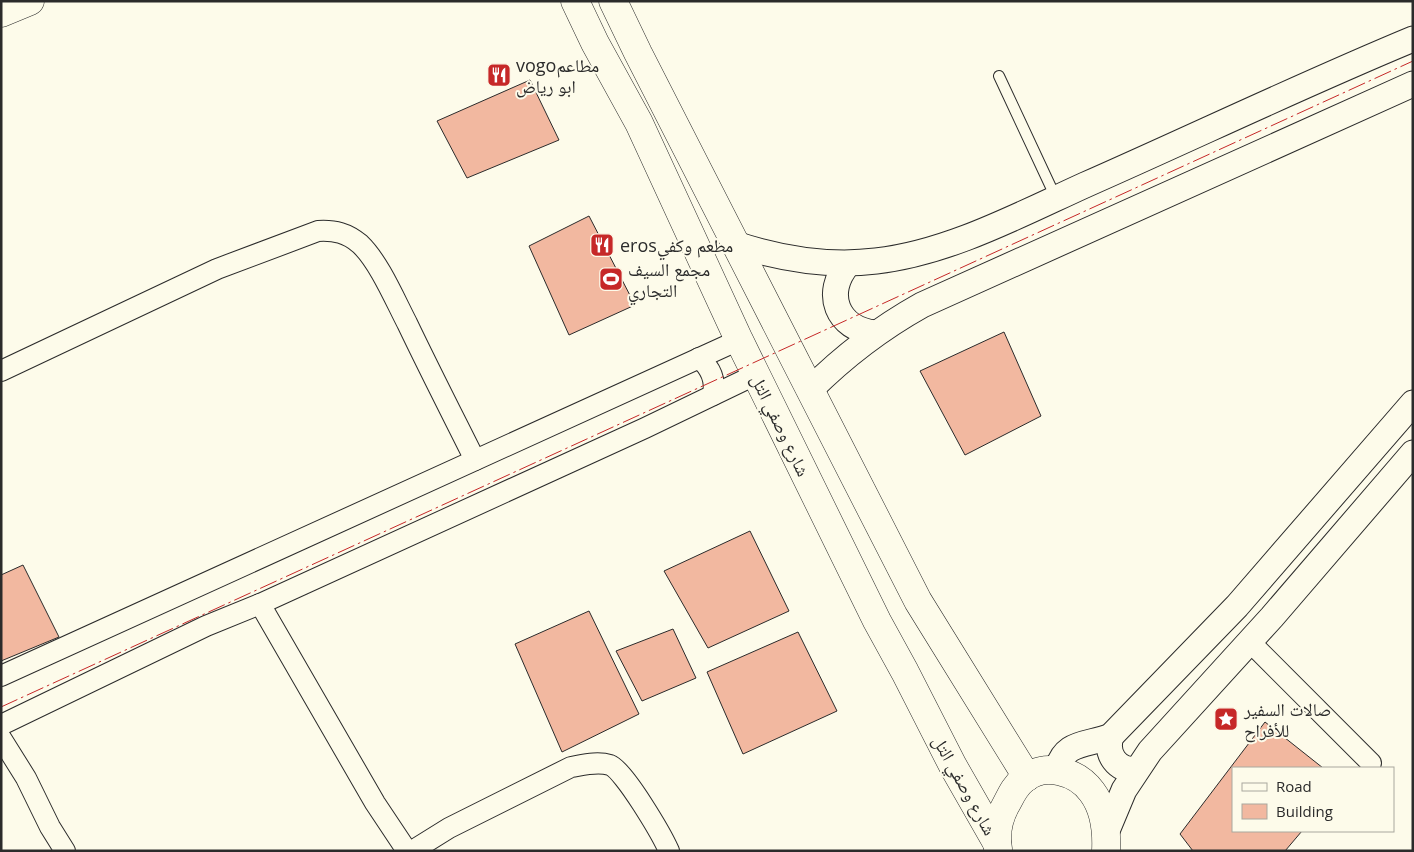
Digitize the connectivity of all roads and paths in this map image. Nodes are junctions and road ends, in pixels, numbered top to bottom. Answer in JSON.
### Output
{"nodes":[{"id":1,"x":30,"y":1,"type":"edge"},
{"id":2,"x":567,"y":1,"type":"edge"},
{"id":3,"x":575,"y":1,"type":"edge"},
{"id":4,"x":614,"y":1,"type":"edge"},
{"id":5,"x":622,"y":1,"type":"edge"},
{"id":6,"x":1,"y":13,"type":"edge"},
{"id":7,"x":627,"y":29,"type":"junction"},
{"id":8,"x":1413,"y":39,"type":"edge"},
{"id":9,"x":595,"y":43,"type":"junction"},
{"id":10,"x":999,"y":76,"type":"dead end"},
{"id":11,"x":1413,"y":84,"type":"edge"},
{"id":12,"x":1056,"y":198,"type":"junction"},
{"id":13,"x":1073,"y":237,"type":"junction"},
{"id":14,"x":735,"y":244,"type":"junction"},
{"id":15,"x":848,"y":264,"type":"junction"},
{"id":16,"x":875,"y":333,"type":"junction"},
{"id":17,"x":739,"y":340,"type":"junction"},
{"id":18,"x":699,"y":358,"type":"junction"},
{"id":19,"x":1,"y":371,"type":"edge"},
{"id":20,"x":757,"y":374,"type":"junction"},
{"id":21,"x":810,"y":390,"type":"junction"},
{"id":22,"x":713,"y":395,"type":"junction"},
{"id":23,"x":1413,"y":403,"type":"edge"},
{"id":24,"x":1413,"y":453,"type":"edge"},
{"id":25,"x":475,"y":460,"type":"junction"},
{"id":26,"x":260,"y":604,"type":"junction"},
{"id":27,"x":1250,"y":642,"type":"junction"},
{"id":28,"x":1,"y":676,"type":"edge"},
{"id":29,"x":1,"y":725,"type":"edge"},
{"id":30,"x":1111,"y":736,"type":"junction"},
{"id":31,"x":1,"y":738,"type":"edge"},
{"id":32,"x":1371,"y":763,"type":"dead end"},
{"id":33,"x":1136,"y":770,"type":"junction"},
{"id":34,"x":1057,"y":771,"type":"junction"},
{"id":35,"x":1027,"y":777,"type":"junction"},
{"id":36,"x":1106,"y":842,"type":"edge"},
{"id":37,"x":997,"y":848,"type":"edge"},
{"id":38,"x":65,"y":851,"type":"edge"},
{"id":39,"x":407,"y":851,"type":"edge"},
{"id":40,"x":412,"y":851,"type":"edge"},
{"id":41,"x":669,"y":851,"type":"edge"}],
"edges":[{"from":1,"to":6,"type":"main road"},
{"from":2,"to":9,"type":"main road"},
{"from":3,"to":9,"type":"main road","name":"شارع وصفي التل"},
{"from":4,"to":7,"type":"main road"},
{"from":5,"to":7,"type":"main road"},
{"from":7,"to":14,"type":"main road"},
{"from":8,"to":12,"type":"street"},
{"from":9,"to":17,"type":"main road","name":"شارع وصفي التل"},
{"from":10,"to":12,"type":"lane"},
{"from":11,"to":13,"type":"street"},
{"from":12,"to":13,"type":"street"},
{"from":12,"to":15,"type":"street"},
{"from":13,"to":16,"type":"street"},
{"from":14,"to":15,"type":"street"},
{"from":14,"to":21,"type":"main road"},
{"from":15,"to":16,"type":"street"},
{"from":16,"to":21,"type":"street"},
{"from":17,"to":18,"type":"street"},
{"from":17,"to":20,"type":"main road","name":"شارع وصفي التل"},
{"from":18,"to":22,"type":"street"},
{"from":18,"to":25,"type":"street"},
{"from":19,"to":25,"type":"street"},
{"from":20,"to":22,"type":"street"},
{"from":20,"to":37,"type":"main road","name":"شارع وصفي التل"},
{"from":21,"to":35,"type":"main road"},
{"from":22,"to":26,"type":"street"},
{"from":23,"to":30,"type":"street"},
{"from":24,"to":27,"type":"street"},
{"from":25,"to":28,"type":"street"},
{"from":26,"to":29,"type":"street"},
{"from":26,"to":39,"type":"street"},
{"from":27,"to":32,"type":"street"},
{"from":27,"to":33,"type":"street"},
{"from":30,"to":33,"type":"street"},
{"from":30,"to":34,"type":"street"},
{"from":31,"to":38,"type":"street"},
{"from":33,"to":36,"type":"street"},
{"from":34,"to":35,"type":"main road"},
{"from":34,"to":36,"type":"main road"},
{"from":35,"to":37,"type":"main road"},
{"from":40,"to":41,"type":"street"}]}
